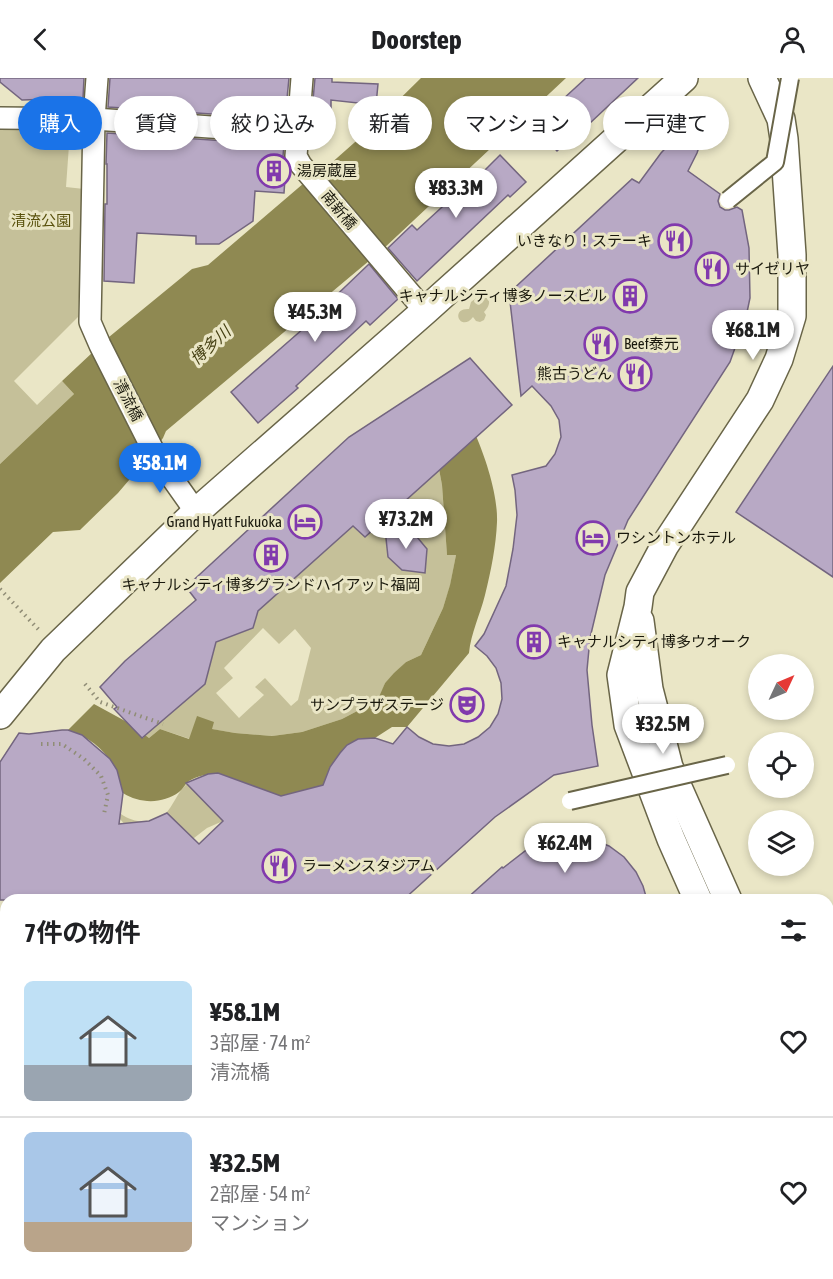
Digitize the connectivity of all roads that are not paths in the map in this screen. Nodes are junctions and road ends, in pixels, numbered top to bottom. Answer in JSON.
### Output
{"nodes":[{"id":1,"x":97,"y":78,"type":"edge"},
{"id":2,"x":302,"y":78,"type":"edge"},
{"id":3,"x":684,"y":78,"type":"edge"},
{"id":4,"x":762,"y":78,"type":"edge"},
{"id":5,"x":790,"y":78,"type":"edge"},
{"id":6,"x":96,"y":96,"type":"edge"},
{"id":7,"x":301,"y":96,"type":"edge"},
{"id":8,"x":0,"y":118,"type":"edge"},
{"id":9,"x":18,"y":118,"type":"edge"},
{"id":10,"x":102,"y":120,"type":"edge"},
{"id":11,"x":210,"y":127,"type":"edge"},
{"id":12,"x":93,"y":150,"type":"edge"},
{"id":13,"x":297,"y":150,"type":"edge"},
{"id":14,"x":728,"y":200,"type":"dead end"},
{"id":15,"x":425,"y":311,"type":"junction"},
{"id":16,"x":196,"y":512,"type":"junction"},
{"id":17,"x":638,"y":608,"type":"junction"},
{"id":18,"x":0,"y":715,"type":"edge"},
{"id":19,"x":727,"y":765,"type":"dead end"},
{"id":20,"x":570,"y":801,"type":"dead end"},
{"id":21,"x":695,"y":894,"type":"edge"},
{"id":22,"x":725,"y":894,"type":"edge"}],
"edges":[{"from":1,"to":6,"type":"street","name":"清流橋"},
{"from":2,"to":7,"type":"street"},
{"from":3,"to":15,"type":"street"},
{"from":4,"to":17,"type":"street"},
{"from":5,"to":14,"type":"street","bridge":true},
{"from":8,"to":9,"type":"street"},
{"from":10,"to":11,"type":"street"},
{"from":12,"to":16,"type":"street","name":"清流橋"},
{"from":13,"to":15,"type":"street","name":"南新橋"},
{"from":15,"to":16,"type":"street"},
{"from":16,"to":18,"type":"street"},
{"from":17,"to":21,"type":"street"},
{"from":17,"to":22,"type":"street"},
{"from":19,"to":20,"type":"street","bridge":true}]}
